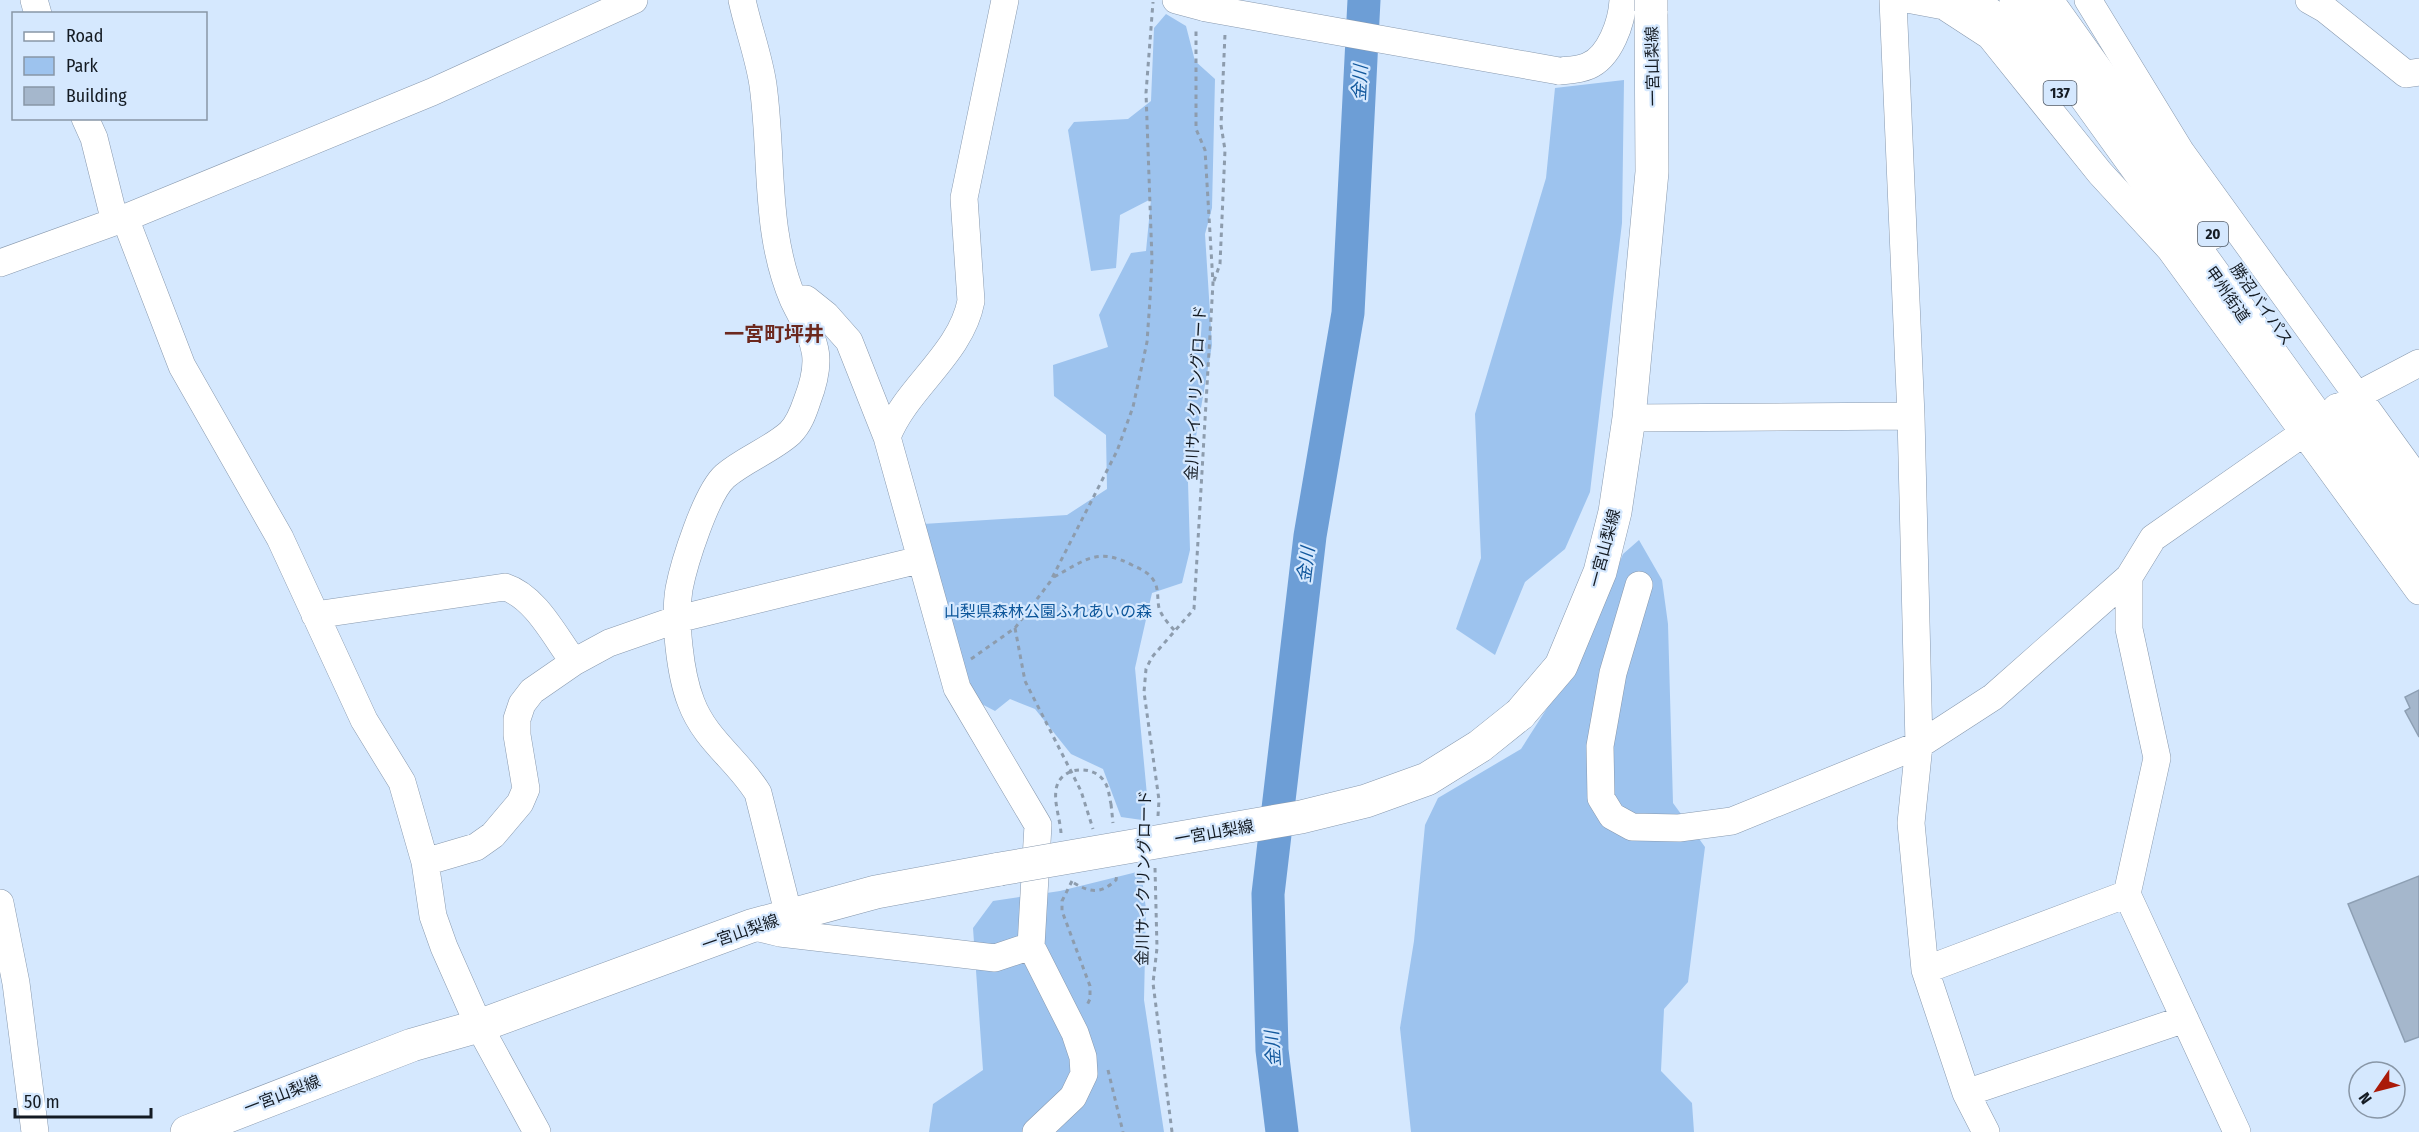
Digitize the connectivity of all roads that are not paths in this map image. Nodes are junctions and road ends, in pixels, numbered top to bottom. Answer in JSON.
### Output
{"nodes":[{"id":1,"x":634,"y":0,"type":"edge"},
{"id":2,"x":742,"y":0,"type":"edge"},
{"id":3,"x":1005,"y":0,"type":"edge"},
{"id":4,"x":1893,"y":0,"type":"edge"},
{"id":5,"x":1912,"y":0,"type":"edge"},
{"id":6,"x":1972,"y":0,"type":"edge"},
{"id":7,"x":2016,"y":0,"type":"edge"},
{"id":8,"x":2046,"y":0,"type":"edge"},
{"id":9,"x":2064,"y":0,"type":"edge"},
{"id":10,"x":2088,"y":0,"type":"edge"},
{"id":11,"x":2309,"y":0,"type":"edge"},
{"id":12,"x":1641,"y":4,"type":"edge"},
{"id":13,"x":1197,"y":7,"type":"edge"},
{"id":14,"x":2088,"y":59,"type":"junction"},
{"id":15,"x":2412,"y":73,"type":"edge"},
{"id":16,"x":86,"y":120,"type":"edge"},
{"id":17,"x":2148,"y":184,"type":"junction"},
{"id":18,"x":120,"y":220,"type":"junction"},
{"id":19,"x":0,"y":263,"type":"edge"},
{"id":20,"x":793,"y":299,"type":"junction"},
{"id":21,"x":2419,"y":363,"type":"edge"},
{"id":22,"x":2330,"y":415,"type":"junction"},
{"id":23,"x":1911,"y":416,"type":"junction"},
{"id":24,"x":1629,"y":418,"type":"junction"},
{"id":25,"x":886,"y":437,"type":"junction"},
{"id":26,"x":2419,"y":482,"type":"edge"},
{"id":27,"x":2419,"y":518,"type":"edge"},
{"id":28,"x":2419,"y":559,"type":"edge"},
{"id":29,"x":919,"y":560,"type":"junction"},
{"id":30,"x":2129,"y":577,"type":"junction"},
{"id":31,"x":1639,"y":585,"type":"dead end"},
{"id":32,"x":2419,"y":591,"type":"edge"},
{"id":33,"x":315,"y":615,"type":"junction"},
{"id":34,"x":678,"y":619,"type":"junction"},
{"id":35,"x":574,"y":662,"type":"junction"},
{"id":36,"x":1919,"y":745,"type":"junction"},
{"id":37,"x":425,"y":862,"type":"junction"},
{"id":38,"x":2127,"y":894,"type":"junction"},
{"id":39,"x":0,"y":903,"type":"edge"},
{"id":40,"x":789,"y":916,"type":"junction"},
{"id":41,"x":751,"y":926,"type":"junction"},
{"id":42,"x":1031,"y":946,"type":"junction"},
{"id":43,"x":1925,"y":970,"type":"junction"},
{"id":44,"x":8,"y":987,"type":"edge"},
{"id":45,"x":2185,"y":1019,"type":"junction"},
{"id":46,"x":479,"y":1026,"type":"junction"},
{"id":47,"x":1966,"y":1093,"type":"junction"},
{"id":48,"x":35,"y":1132,"type":"edge"},
{"id":49,"x":187,"y":1132,"type":"edge"},
{"id":50,"x":537,"y":1132,"type":"edge"},
{"id":51,"x":1036,"y":1132,"type":"edge"},
{"id":52,"x":1986,"y":1132,"type":"edge"},
{"id":53,"x":2237,"y":1132,"type":"edge"}],
"edges":[{"from":1,"to":18,"type":"street"},
{"from":2,"to":20,"type":"street"},
{"from":3,"to":25,"type":"street"},
{"from":4,"to":23,"type":"street"},
{"from":5,"to":22,"type":"street"},
{"from":6,"to":17,"type":"main road","number":"137"},
{"from":7,"to":17,"type":"main road","name":"甲州街道","number":"20"},
{"from":8,"to":14,"type":"main road","name":"勝沼バイパス","number":"20"},
{"from":9,"to":14,"type":"main road"},
{"from":10,"to":22,"type":"street"},
{"from":11,"to":15,"type":"street"},
{"from":12,"to":13,"type":"street","bridge":true},
{"from":12,"to":24,"type":"main road","name":"一宮山梨線"},
{"from":14,"to":22,"type":"main road","name":"勝沼バイパス","number":"20"},
{"from":16,"to":18,"type":"street"},
{"from":17,"to":22,"type":"main road","name":"甲州街道","number":"20"},
{"from":18,"to":19,"type":"street"},
{"from":18,"to":33,"type":"street"},
{"from":20,"to":25,"type":"street"},
{"from":20,"to":34,"type":"street"},
{"from":21,"to":22,"type":"street"},
{"from":22,"to":26,"type":"street"},
{"from":22,"to":27,"type":"main road","name":"勝沼バイパス","number":"20"},
{"from":22,"to":28,"type":"main road","name":"甲州街道","number":"20"},
{"from":22,"to":30,"type":"street"},
{"from":22,"to":32,"type":"street"},
{"from":23,"to":24,"type":"street"},
{"from":23,"to":36,"type":"street"},
{"from":24,"to":40,"type":"main road","name":"一宮山梨線","bridge":true},
{"from":25,"to":29,"type":"street"},
{"from":29,"to":34,"type":"street"},
{"from":29,"to":42,"type":"street"},
{"from":30,"to":36,"type":"street"},
{"from":30,"to":38,"type":"street"},
{"from":31,"to":36,"type":"street"},
{"from":33,"to":35,"type":"street"},
{"from":33,"to":37,"type":"street"},
{"from":34,"to":35,"type":"street"},
{"from":34,"to":40,"type":"street"},
{"from":35,"to":37,"type":"street"},
{"from":36,"to":43,"type":"street"},
{"from":37,"to":46,"type":"street"},
{"from":38,"to":43,"type":"street"},
{"from":38,"to":45,"type":"street"},
{"from":39,"to":44,"type":"street"},
{"from":40,"to":41,"type":"main road","name":"一宮山梨線"},
{"from":41,"to":42,"type":"street"},
{"from":41,"to":46,"type":"main road","name":"一宮山梨線"},
{"from":42,"to":51,"type":"street"},
{"from":43,"to":47,"type":"street"},
{"from":44,"to":48,"type":"street"},
{"from":45,"to":47,"type":"street"},
{"from":45,"to":53,"type":"street"},
{"from":46,"to":49,"type":"main road","name":"一宮山梨線"},
{"from":46,"to":50,"type":"street"},
{"from":47,"to":52,"type":"street"}]}
